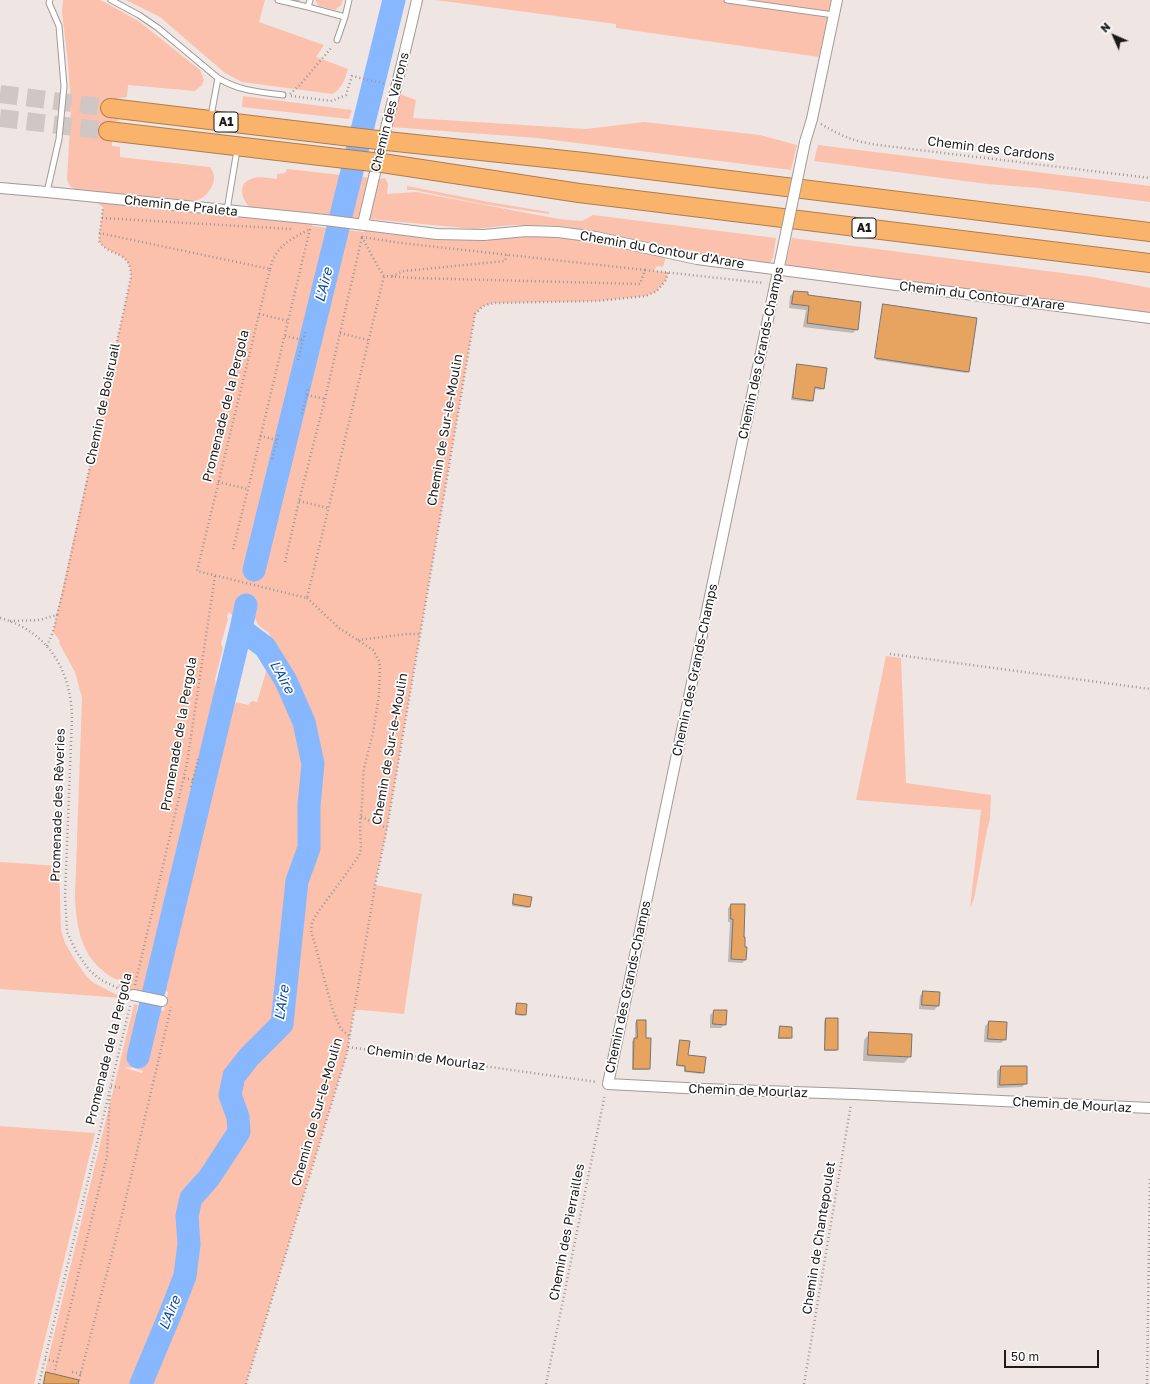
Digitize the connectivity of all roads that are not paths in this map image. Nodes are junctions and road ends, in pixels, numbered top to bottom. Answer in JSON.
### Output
{"nodes":[{"id":1,"x":50,"y":0,"type":"edge"},
{"id":2,"x":111,"y":0,"type":"edge"},
{"id":3,"x":278,"y":0,"type":"edge"},
{"id":4,"x":310,"y":0,"type":"edge"},
{"id":5,"x":349,"y":0,"type":"edge"},
{"id":6,"x":417,"y":0,"type":"edge"},
{"id":7,"x":727,"y":0,"type":"edge"},
{"id":8,"x":837,"y":0,"type":"edge"},
{"id":9,"x":308,"y":7,"type":"junction"},
{"id":10,"x":834,"y":15,"type":"junction"},
{"id":11,"x":345,"y":17,"type":"junction"},
{"id":12,"x":338,"y":40,"type":"road end"},
{"id":13,"x":218,"y":78,"type":"junction"},
{"id":14,"x":283,"y":96,"type":"dead end"},
{"id":15,"x":110,"y":108,"type":"tunnel mouth"},
{"id":16,"x":211,"y":120,"type":"junction"},
{"id":17,"x":108,"y":131,"type":"tunnel mouth"},
{"id":18,"x":238,"y":146,"type":"junction"},
{"id":19,"x":0,"y":188,"type":"edge"},
{"id":20,"x":47,"y":192,"type":"junction"},
{"id":21,"x":227,"y":210,"type":"junction"},
{"id":22,"x":360,"y":224,"type":"junction"},
{"id":23,"x":1150,"y":232,"type":"edge"},
{"id":24,"x":1150,"y":263,"type":"edge"},
{"id":25,"x":778,"y":270,"type":"junction"},
{"id":26,"x":1150,"y":318,"type":"edge"},
{"id":27,"x":137,"y":996,"type":"road end"},
{"id":28,"x":162,"y":1001,"type":"road end"},
{"id":29,"x":608,"y":1084,"type":"joint"},
{"id":30,"x":1150,"y":1108,"type":"edge"}],
"edges":[{"from":1,"to":20,"type":"lane"},
{"from":2,"to":13,"type":"lane"},
{"from":3,"to":9,"type":"lane"},
{"from":4,"to":9,"type":"lane"},
{"from":5,"to":11,"type":"lane"},
{"from":6,"to":22,"type":"street","name":"Chemin des Vairons"},
{"from":7,"to":10,"type":"lane"},
{"from":8,"to":10,"type":"street"},
{"from":9,"to":11,"type":"lane"},
{"from":10,"to":25,"type":"street","name":"Chemin des Grands-Champs","bridge":true},
{"from":11,"to":12,"type":"lane"},
{"from":13,"to":14,"type":"lane"},
{"from":13,"to":16,"type":"lane"},
{"from":15,"to":16,"type":"highway","number":"A1"},
{"from":16,"to":23,"type":"highway","number":"A1","bridge":true},
{"from":17,"to":18,"type":"highway","number":"A1"},
{"from":18,"to":21,"type":"lane"},
{"from":18,"to":24,"type":"highway","number":"A1","bridge":true},
{"from":19,"to":20,"type":"street","name":"Chemin de Praleta"},
{"from":20,"to":21,"type":"street","name":"Chemin de Praleta"},
{"from":21,"to":22,"type":"street","name":"Chemin de Praleta"},
{"from":22,"to":25,"type":"street","name":"Chemin du Contour d'Arare"},
{"from":25,"to":26,"type":"street","name":"Chemin du Contour d'Arare"},
{"from":25,"to":29,"type":"street","name":"Chemin des Grands-Champs"},
{"from":27,"to":28,"type":"street"},
{"from":29,"to":30,"type":"street","name":"Chemin de Mourlaz"}]}
